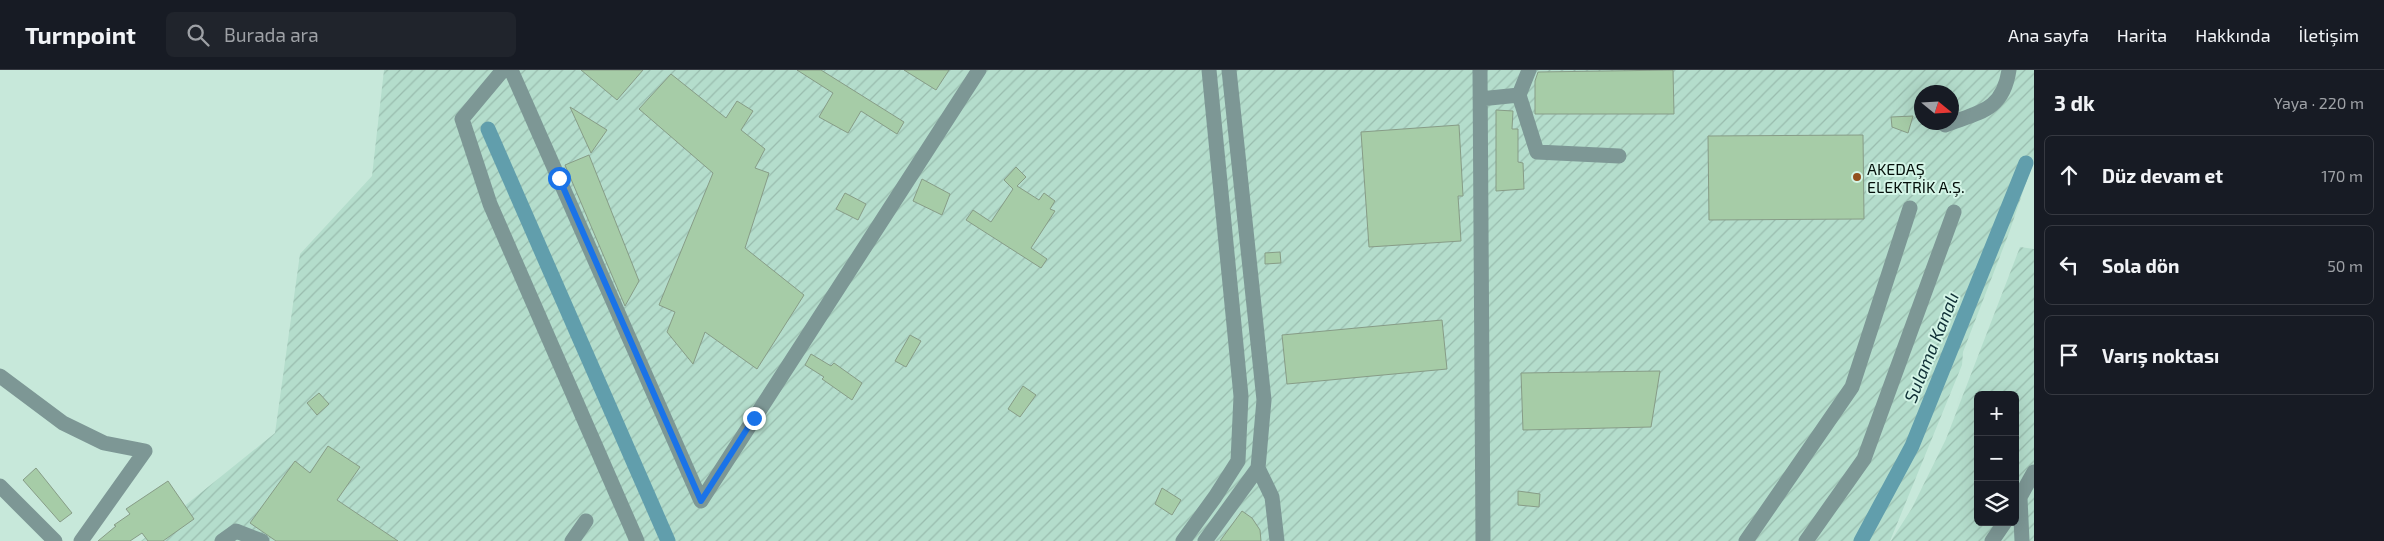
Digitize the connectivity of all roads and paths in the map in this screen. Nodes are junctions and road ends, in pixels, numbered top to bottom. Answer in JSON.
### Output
{"nodes":[{"id":1,"x":502,"y":70,"type":"edge"},
{"id":2,"x":511,"y":70,"type":"edge"},
{"id":3,"x":979,"y":70,"type":"edge"},
{"id":4,"x":1210,"y":70,"type":"edge"},
{"id":5,"x":1229,"y":70,"type":"edge"},
{"id":6,"x":1480,"y":70,"type":"edge"},
{"id":7,"x":1529,"y":70,"type":"edge"},
{"id":8,"x":2009,"y":70,"type":"edge"},
{"id":9,"x":1519,"y":95,"type":"junction"},
{"id":10,"x":1480,"y":100,"type":"junction"},
{"id":11,"x":1959,"y":119,"type":"edge"},
{"id":12,"x":1619,"y":156,"type":"dead end"},
{"id":13,"x":1910,"y":208,"type":"dead end"},
{"id":14,"x":1954,"y":212,"type":"dead end"},
{"id":15,"x":0,"y":376,"type":"edge"},
{"id":16,"x":1258,"y":468,"type":"junction"},
{"id":17,"x":2034,"y":472,"type":"edge"},
{"id":18,"x":0,"y":486,"type":"edge"},
{"id":19,"x":2019,"y":500,"type":"edge"},
{"id":20,"x":2019,"y":512,"type":"edge"},
{"id":21,"x":586,"y":521,"type":"dead end"},
{"id":22,"x":2002,"y":526,"type":"edge"},
{"id":23,"x":55,"y":541,"type":"edge"},
{"id":24,"x":81,"y":541,"type":"edge"},
{"id":25,"x":222,"y":541,"type":"edge"},
{"id":26,"x":262,"y":541,"type":"edge"},
{"id":27,"x":572,"y":541,"type":"edge"},
{"id":28,"x":637,"y":541,"type":"edge"},
{"id":29,"x":1182,"y":541,"type":"edge"},
{"id":30,"x":1205,"y":541,"type":"edge"},
{"id":31,"x":1277,"y":541,"type":"edge"},
{"id":32,"x":1483,"y":541,"type":"edge"},
{"id":33,"x":1746,"y":541,"type":"edge"},
{"id":34,"x":1806,"y":541,"type":"edge"},
{"id":35,"x":1992,"y":541,"type":"edge"},
{"id":36,"x":2022,"y":541,"type":"edge"}],
"edges":[{"from":1,"to":28,"type":"street"},
{"from":2,"to":3,"type":"street"},
{"from":4,"to":29,"type":"street"},
{"from":5,"to":16,"type":"street"},
{"from":6,"to":10,"type":"street"},
{"from":7,"to":9,"type":"street"},
{"from":8,"to":11,"type":"street"},
{"from":9,"to":10,"type":"street"},
{"from":9,"to":12,"type":"street"},
{"from":10,"to":32,"type":"street"},
{"from":13,"to":33,"type":"street"},
{"from":14,"to":34,"type":"street"},
{"from":15,"to":24,"type":"street"},
{"from":16,"to":30,"type":"street"},
{"from":16,"to":31,"type":"street"},
{"from":17,"to":19,"type":"street"},
{"from":18,"to":23,"type":"street"},
{"from":20,"to":36,"type":"street"},
{"from":21,"to":27,"type":"street"},
{"from":22,"to":35,"type":"street"},
{"from":25,"to":26,"type":"street"}]}
